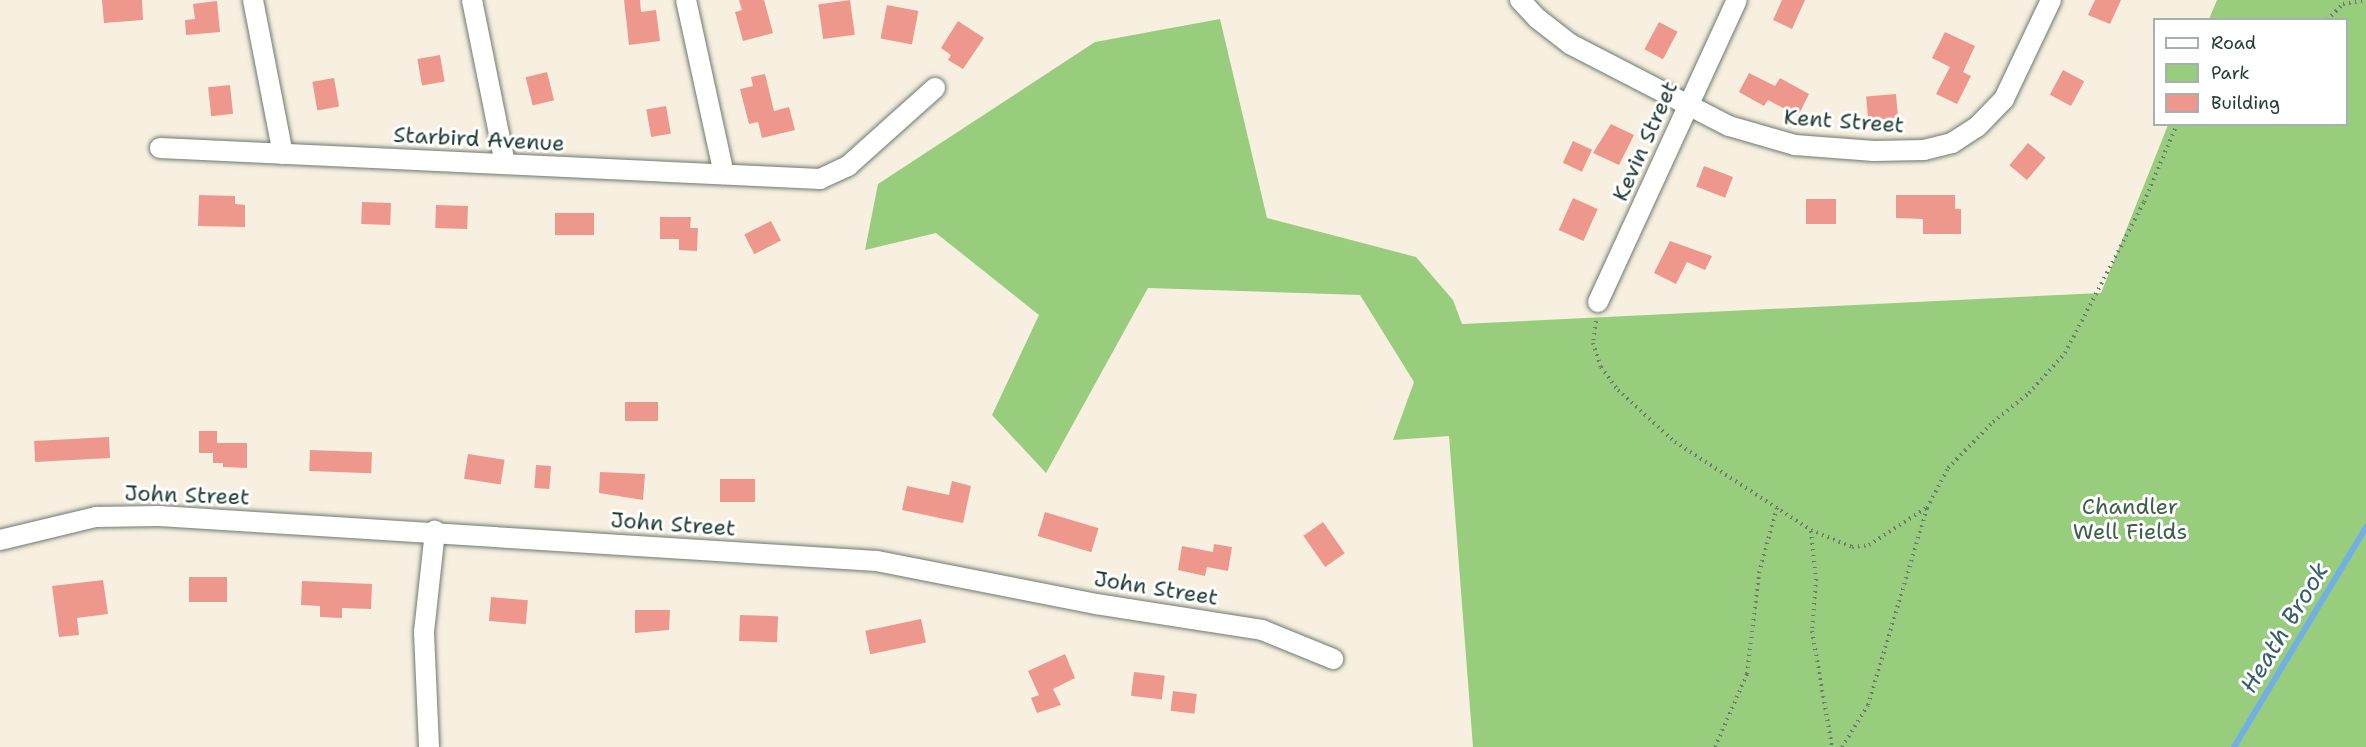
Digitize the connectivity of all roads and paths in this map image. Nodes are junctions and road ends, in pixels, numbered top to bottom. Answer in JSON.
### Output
{"nodes":[{"id":1,"x":253,"y":0,"type":"edge"},
{"id":2,"x":472,"y":0,"type":"edge"},
{"id":3,"x":686,"y":0,"type":"edge"},
{"id":4,"x":1520,"y":0,"type":"edge"},
{"id":5,"x":1737,"y":0,"type":"edge"},
{"id":6,"x":2051,"y":0,"type":"edge"},
{"id":7,"x":2366,"y":0,"type":"edge"},
{"id":8,"x":2329,"y":18,"type":"edge"},
{"id":9,"x":935,"y":88,"type":"dead end"},
{"id":10,"x":1687,"y":107,"type":"junction"},
{"id":11,"x":2176,"y":126,"type":"edge"},
{"id":12,"x":160,"y":148,"type":"dead end"},
{"id":13,"x":283,"y":154,"type":"junction"},
{"id":14,"x":505,"y":164,"type":"junction"},
{"id":15,"x":724,"y":174,"type":"junction"},
{"id":16,"x":1598,"y":302,"type":"joint"},
{"id":17,"x":1777,"y":507,"type":"junction"},
{"id":18,"x":1927,"y":508,"type":"junction"},
{"id":19,"x":1811,"y":530,"type":"junction"},
{"id":20,"x":435,"y":531,"type":"junction"},
{"id":21,"x":0,"y":540,"type":"edge"},
{"id":22,"x":1334,"y":659,"type":"dead end"},
{"id":23,"x":429,"y":747,"type":"edge"},
{"id":24,"x":1715,"y":747,"type":"edge"},
{"id":25,"x":1832,"y":747,"type":"edge"},
{"id":26,"x":1842,"y":747,"type":"edge"}],
"edges":[{"from":1,"to":13,"type":"street"},
{"from":2,"to":14,"type":"street"},
{"from":3,"to":15,"type":"street"},
{"from":4,"to":10,"type":"street","name":"Kent Street"},
{"from":5,"to":10,"type":"street","name":"Kevin Street"},
{"from":6,"to":10,"type":"street","name":"Kent Street"},
{"from":7,"to":8,"type":"path"},
{"from":9,"to":15,"type":"street","name":"Starbird Avenue"},
{"from":10,"to":16,"type":"street","name":"Kevin Street"},
{"from":11,"to":18,"type":"path"},
{"from":12,"to":13,"type":"street","name":"Starbird Avenue"},
{"from":13,"to":14,"type":"street","name":"Starbird Avenue"},
{"from":14,"to":15,"type":"street","name":"Starbird Avenue"},
{"from":16,"to":17,"type":"path"},
{"from":17,"to":19,"type":"path"},
{"from":17,"to":24,"type":"path"},
{"from":18,"to":19,"type":"path"},
{"from":18,"to":26,"type":"path"},
{"from":19,"to":25,"type":"path"},
{"from":20,"to":21,"type":"street","name":"John Street"},
{"from":20,"to":22,"type":"street","name":"John Street"},
{"from":20,"to":23,"type":"street"}]}
